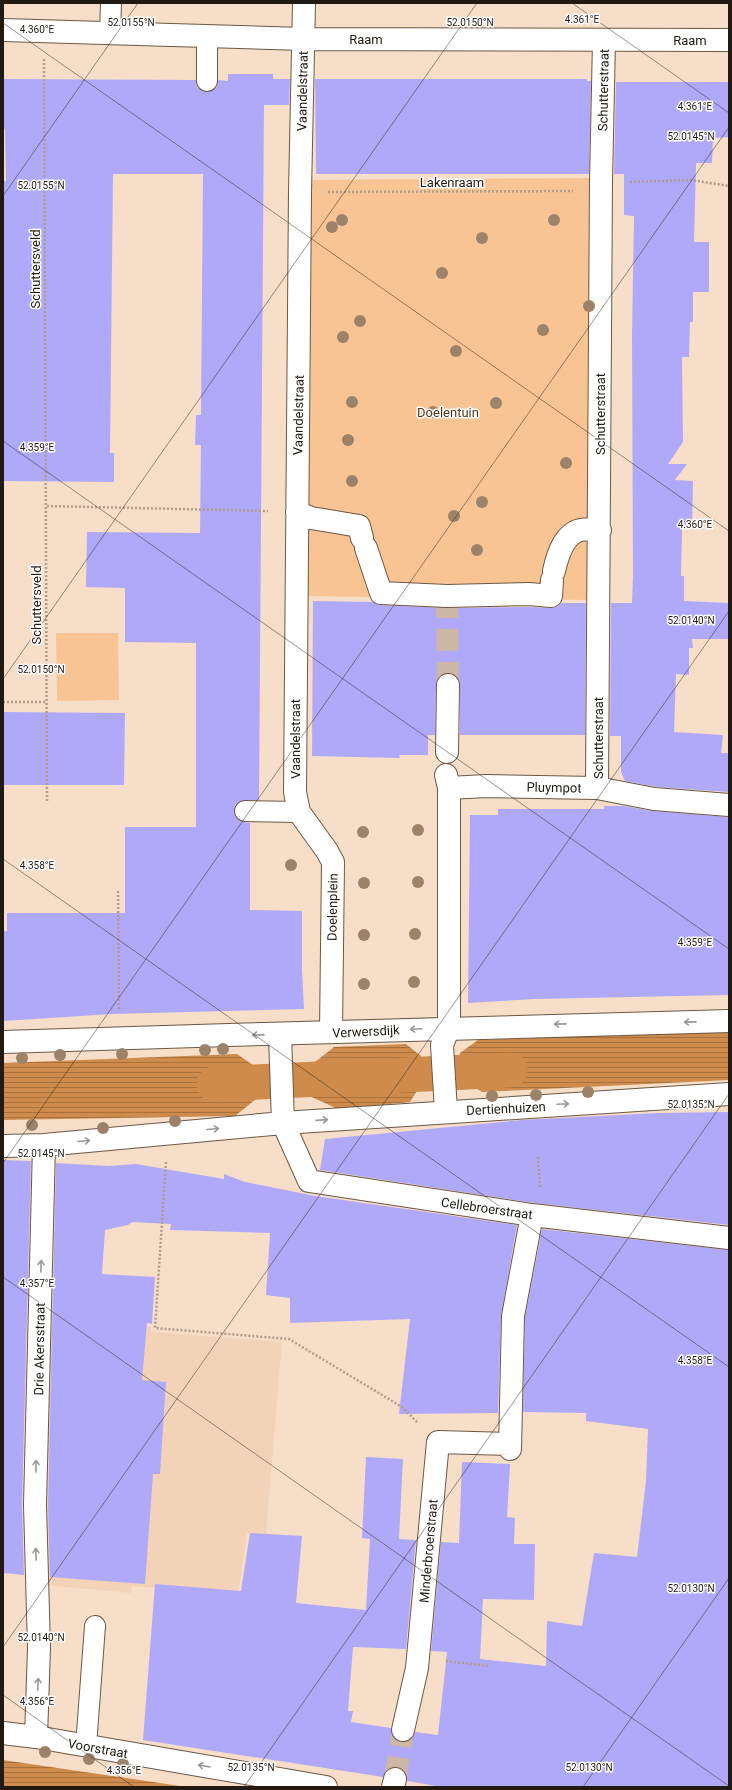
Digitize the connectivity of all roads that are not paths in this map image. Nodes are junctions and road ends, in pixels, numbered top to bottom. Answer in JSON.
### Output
{"nodes":[{"id":1,"x":111,"y":3,"type":"edge"},
{"id":2,"x":304,"y":3,"type":"edge"},
{"id":3,"x":3,"y":30,"type":"edge"},
{"id":4,"x":110,"y":34,"type":"junction"},
{"id":5,"x":207,"y":36,"type":"junction"},
{"id":6,"x":303,"y":39,"type":"junction"},
{"id":7,"x":604,"y":40,"type":"junction"},
{"id":8,"x":729,"y":40,"type":"edge"},
{"id":9,"x":207,"y":80,"type":"dead end"},
{"id":10,"x":297,"y":512,"type":"junction"},
{"id":11,"x":600,"y":530,"type":"junction"},
{"id":12,"x":448,"y":685,"type":"tunnel mouth"},
{"id":13,"x":447,"y":752,"type":"dead end"},
{"id":14,"x":598,"y":788,"type":"junction"},
{"id":15,"x":297,"y":802,"type":"junction"},
{"id":16,"x":729,"y":805,"type":"edge"},
{"id":17,"x":246,"y":811,"type":"dead end"},
{"id":18,"x":729,"y":1021,"type":"edge"},
{"id":19,"x":331,"y":1032,"type":"junction"},
{"id":20,"x":445,"y":1036,"type":"junction"},
{"id":21,"x":3,"y":1042,"type":"edge"},
{"id":22,"x":280,"y":1045,"type":"junction"},
{"id":23,"x":729,"y":1094,"type":"edge"},
{"id":24,"x":446,"y":1111,"type":"junction"},
{"id":25,"x":282,"y":1113,"type":"junction"},
{"id":26,"x":44,"y":1145,"type":"junction"},
{"id":27,"x":3,"y":1146,"type":"edge"},
{"id":28,"x":532,"y":1215,"type":"junction"},
{"id":29,"x":729,"y":1238,"type":"edge"},
{"id":30,"x":95,"y":1626,"type":"dead end"},
{"id":31,"x":403,"y":1730,"type":"tunnel mouth"},
{"id":32,"x":3,"y":1733,"type":"edge"},
{"id":33,"x":36,"y":1737,"type":"junction"},
{"id":34,"x":86,"y":1746,"type":"junction"},
{"id":35,"x":326,"y":1787,"type":"edge"}],
"edges":[{"from":1,"to":4,"type":"lane"},
{"from":2,"to":6,"type":"street","name":"Vaandelstraat"},
{"from":3,"to":4,"type":"street","name":"Raam"},
{"from":4,"to":5,"type":"street","name":"Raam"},
{"from":5,"to":6,"type":"street","name":"Raam"},
{"from":5,"to":9,"type":"lane"},
{"from":6,"to":7,"type":"street","name":"Raam"},
{"from":6,"to":10,"type":"street","name":"Vaandelstraat"},
{"from":7,"to":8,"type":"street","name":"Raam"},
{"from":7,"to":11,"type":"street","name":"Schutterstraat"},
{"from":10,"to":11,"type":"street"},
{"from":10,"to":15,"type":"street","name":"Vaandelstraat"},
{"from":11,"to":14,"type":"street","name":"Schutterstraat"},
{"from":12,"to":13,"type":"street"},
{"from":14,"to":16,"type":"street","name":"Pluympot"},
{"from":14,"to":20,"type":"street","name":"Pluympot"},
{"from":15,"to":17,"type":"lane"},
{"from":15,"to":19,"type":"street","name":"Doelenplein"},
{"from":18,"to":20,"type":"street","name":"Verwersdijk","one_way":true},
{"from":20,"to":19,"type":"street","name":"Verwersdijk","one_way":true},
{"from":19,"to":22,"type":"street","name":"Verwersdijk"},
{"from":20,"to":24,"type":"street"},
{"from":22,"to":21,"type":"street","name":"Verwersdijk","one_way":true},
{"from":22,"to":25,"type":"street"},
{"from":24,"to":23,"type":"street","name":"Dertienhuizen","one_way":true},
{"from":25,"to":24,"type":"street","name":"Dertienhuizen","one_way":true},
{"from":26,"to":25,"type":"street","one_way":true},
{"from":25,"to":28,"type":"street","name":"Cellebroerstraat"},
{"from":26,"to":27,"type":"street"},
{"from":33,"to":26,"type":"street","name":"Drie Akersstraat","one_way":true},
{"from":28,"to":29,"type":"street","name":"Cellebroerstraat"},
{"from":28,"to":31,"type":"street","name":"Minderbroerstraat"},
{"from":30,"to":34,"type":"lane"},
{"from":32,"to":33,"type":"street","name":"Voorstraat"},
{"from":33,"to":34,"type":"street","name":"Voorstraat"},
{"from":35,"to":34,"type":"street","name":"Voorstraat","one_way":true}]}
